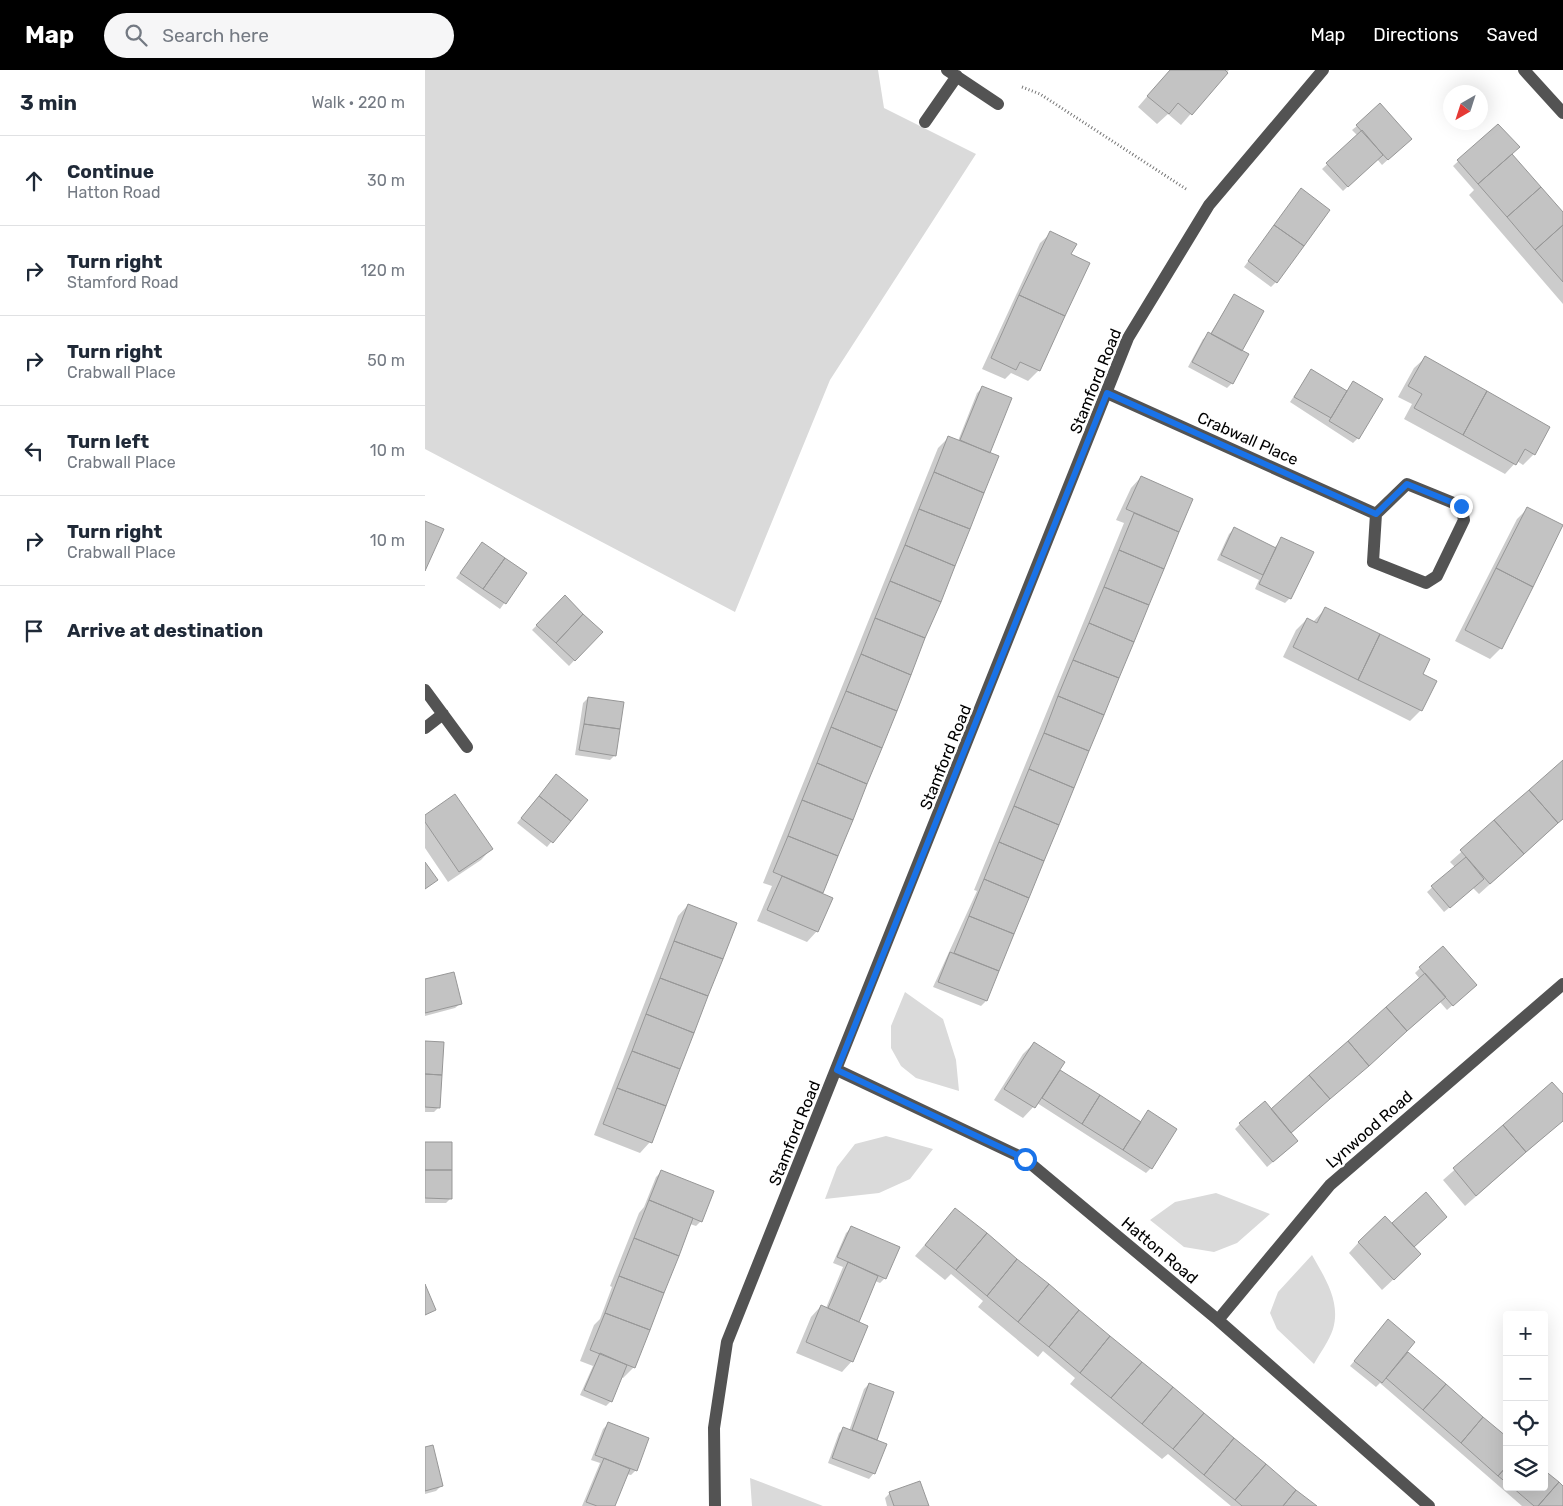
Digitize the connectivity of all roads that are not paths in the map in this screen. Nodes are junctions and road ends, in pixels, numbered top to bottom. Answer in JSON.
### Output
{"nodes":[{"id":1,"x":1323,"y":70,"type":"edge"},
{"id":2,"x":1524,"y":70,"type":"edge"},
{"id":3,"x":952,"y":73,"type":"edge"},
{"id":4,"x":998,"y":104,"type":"road end"},
{"id":5,"x":1563,"y":113,"type":"edge"},
{"id":6,"x":925,"y":122,"type":"dead end"},
{"id":7,"x":1107,"y":393,"type":"junction"},
{"id":8,"x":1376,"y":514,"type":"junction"},
{"id":9,"x":425,"y":690,"type":"edge"},
{"id":10,"x":443,"y":714,"type":"junction"},
{"id":11,"x":425,"y":728,"type":"edge"},
{"id":12,"x":467,"y":747,"type":"dead end"},
{"id":13,"x":1563,"y":984,"type":"edge"},
{"id":14,"x":837,"y":1070,"type":"junction"},
{"id":15,"x":1218,"y":1320,"type":"junction"},
{"id":16,"x":715,"y":1506,"type":"edge"},
{"id":17,"x":1429,"y":1506,"type":"edge"}],
"edges":[{"from":1,"to":7,"type":"street","name":"Stamford Road"},
{"from":2,"to":5,"type":"street"},
{"from":3,"to":4,"type":"street"},
{"from":3,"to":6,"type":"street"},
{"from":7,"to":8,"type":"street","name":"Crabwall Place"},
{"from":7,"to":14,"type":"street","name":"Stamford Road"},
{"from":8,"to":8,"type":"street"},
{"from":9,"to":10,"type":"street"},
{"from":10,"to":11,"type":"street"},
{"from":10,"to":12,"type":"street"},
{"from":13,"to":15,"type":"street","name":"Lynwood Road"},
{"from":14,"to":15,"type":"street","name":"Hatton Road"},
{"from":14,"to":16,"type":"street","name":"Stamford Road"},
{"from":15,"to":17,"type":"street","name":"Hatton Road"}]}
